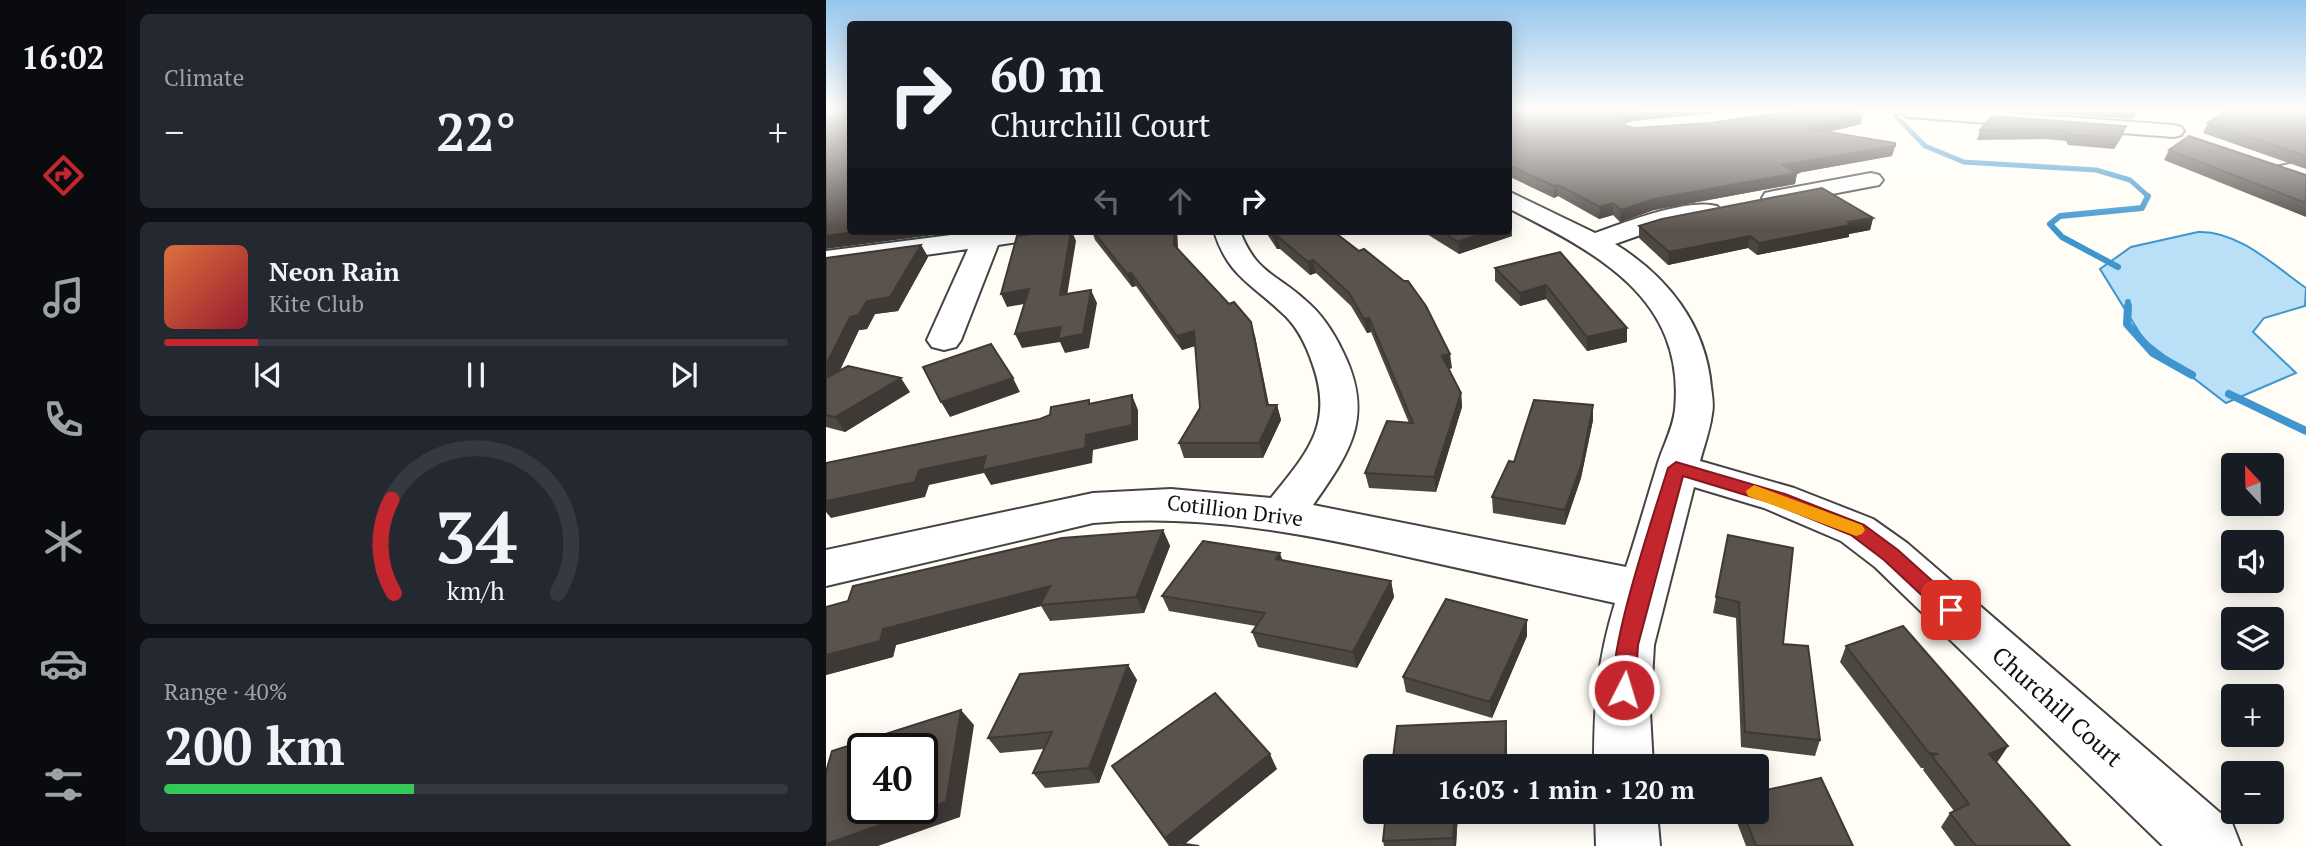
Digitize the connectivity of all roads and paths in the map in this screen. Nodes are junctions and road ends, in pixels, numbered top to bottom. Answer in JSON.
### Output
{"nodes":[{"id":1,"x":2260,"y":163,"type":"edge"},
{"id":2,"x":2299,"y":173,"type":"edge"},
{"id":3,"x":1871,"y":180,"type":"dead end"},
{"id":4,"x":1512,"y":200,"type":"edge"},
{"id":5,"x":1011,"y":235,"type":"edge"},
{"id":6,"x":1228,"y":235,"type":"edge"},
{"id":7,"x":987,"y":238,"type":"junction"},
{"id":8,"x":1592,"y":243,"type":"junction"},
{"id":9,"x":826,"y":260,"type":"edge"},
{"id":10,"x":944,"y":340,"type":"dead end"},
{"id":11,"x":1676,"y":468,"type":"junction"},
{"id":12,"x":1283,"y":514,"type":"junction"},
{"id":13,"x":826,"y":568,"type":"edge"},
{"id":14,"x":1644,"y":590,"type":"junction"},
{"id":15,"x":1624,"y":754,"type":"edge"},
{"id":16,"x":1627,"y":824,"type":"edge"},
{"id":17,"x":1628,"y":846,"type":"edge"},
{"id":18,"x":2209,"y":846,"type":"edge"}],
"edges":[{"from":1,"to":2,"type":"street"},
{"from":3,"to":8,"type":"street"},
{"from":4,"to":8,"type":"street"},
{"from":5,"to":7,"type":"street"},
{"from":6,"to":12,"type":"street"},
{"from":7,"to":9,"type":"street"},
{"from":7,"to":10,"type":"street"},
{"from":8,"to":11,"type":"street"},
{"from":11,"to":14,"type":"street"},
{"from":11,"to":18,"type":"street","name":"Churchill Court"},
{"from":12,"to":13,"type":"street","name":"Cotillion Drive"},
{"from":12,"to":14,"type":"street","name":"Cotillion Drive"},
{"from":14,"to":15,"type":"street"},
{"from":16,"to":17,"type":"street"}]}
